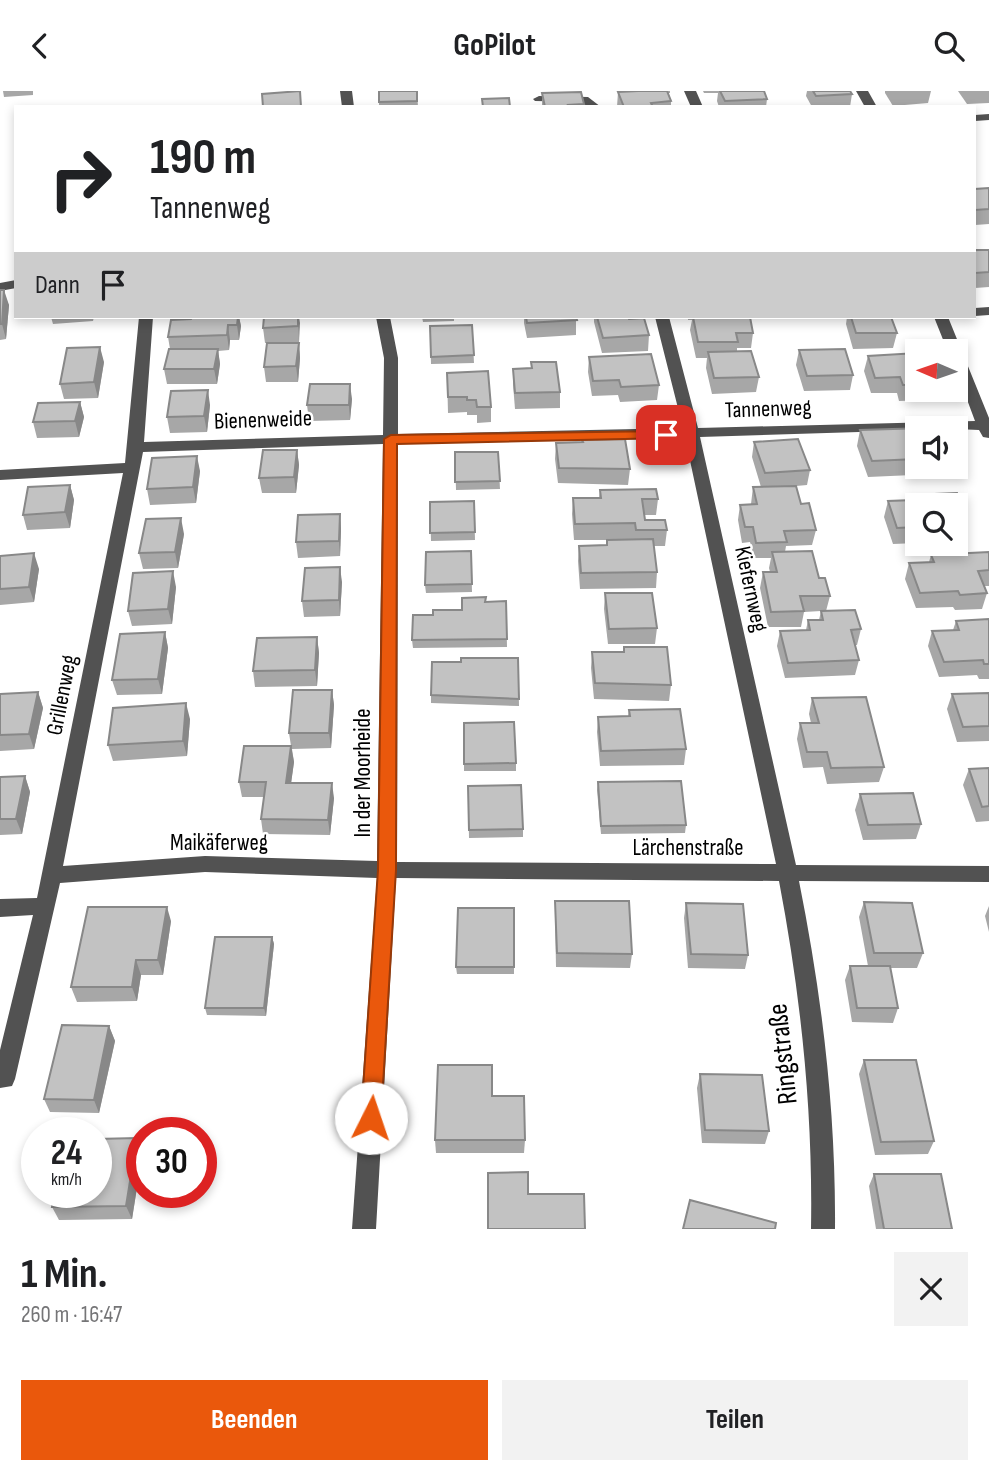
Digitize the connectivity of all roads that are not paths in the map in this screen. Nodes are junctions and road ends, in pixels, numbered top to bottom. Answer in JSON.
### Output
{"nodes":[{"id":1,"x":539,"y":99,"type":"edge"},
{"id":2,"x":592,"y":105,"type":"edge"},
{"id":3,"x":146,"y":319,"type":"edge"},
{"id":4,"x":383,"y":319,"type":"edge"},
{"id":5,"x":663,"y":319,"type":"edge"},
{"id":6,"x":942,"y":319,"type":"edge"},
{"id":7,"x":950,"y":339,"type":"edge"},
{"id":8,"x":968,"y":384,"type":"edge"},
{"id":9,"x":987,"y":430,"type":"edge"},
{"id":10,"x":694,"y":435,"type":"junction"},
{"id":11,"x":391,"y":439,"type":"junction"},
{"id":12,"x":136,"y":447,"type":"junction"},
{"id":13,"x":132,"y":468,"type":"junction"},
{"id":14,"x":0,"y":475,"type":"edge"},
{"id":15,"x":387,"y":870,"type":"junction"},
{"id":16,"x":789,"y":873,"type":"junction"},
{"id":17,"x":989,"y":874,"type":"edge"},
{"id":18,"x":51,"y":875,"type":"junction"},
{"id":19,"x":45,"y":906,"type":"junction"},
{"id":20,"x":0,"y":908,"type":"edge"},
{"id":21,"x":4,"y":1079,"type":"dead end"},
{"id":22,"x":364,"y":1229,"type":"edge"},
{"id":23,"x":823,"y":1229,"type":"edge"}],
"edges":[{"from":1,"to":2,"type":"street"},
{"from":3,"to":12,"type":"street","name":"Grillenweg"},
{"from":4,"to":11,"type":"street","name":"In der Moorheide"},
{"from":5,"to":10,"type":"street","name":"Kiefernweg"},
{"from":6,"to":7,"type":"street","name":"Tannenweg"},
{"from":8,"to":9,"type":"street","name":"Tannenweg"},
{"from":9,"to":10,"type":"street","name":"Tannenweg"},
{"from":10,"to":11,"type":"street","name":"Tannenweg"},
{"from":10,"to":16,"type":"street","name":"Kiefernweg"},
{"from":11,"to":12,"type":"street","name":"Bienenweide"},
{"from":11,"to":15,"type":"street","name":"In der Moorheide"},
{"from":12,"to":13,"type":"street","name":"Grillenweg"},
{"from":13,"to":14,"type":"street"},
{"from":13,"to":18,"type":"street","name":"Grillenweg"},
{"from":15,"to":16,"type":"street","name":"Lärchenstraße"},
{"from":15,"to":18,"type":"street","name":"Maikäferweg"},
{"from":15,"to":22,"type":"street","name":"In der Moorheide"},
{"from":16,"to":17,"type":"street","name":"Lärchenstraße"},
{"from":16,"to":23,"type":"street","name":"Ringstraße"},
{"from":18,"to":19,"type":"street","name":"Grillenweg"},
{"from":19,"to":20,"type":"street"},
{"from":19,"to":21,"type":"street","name":"Grillenweg"}]}
